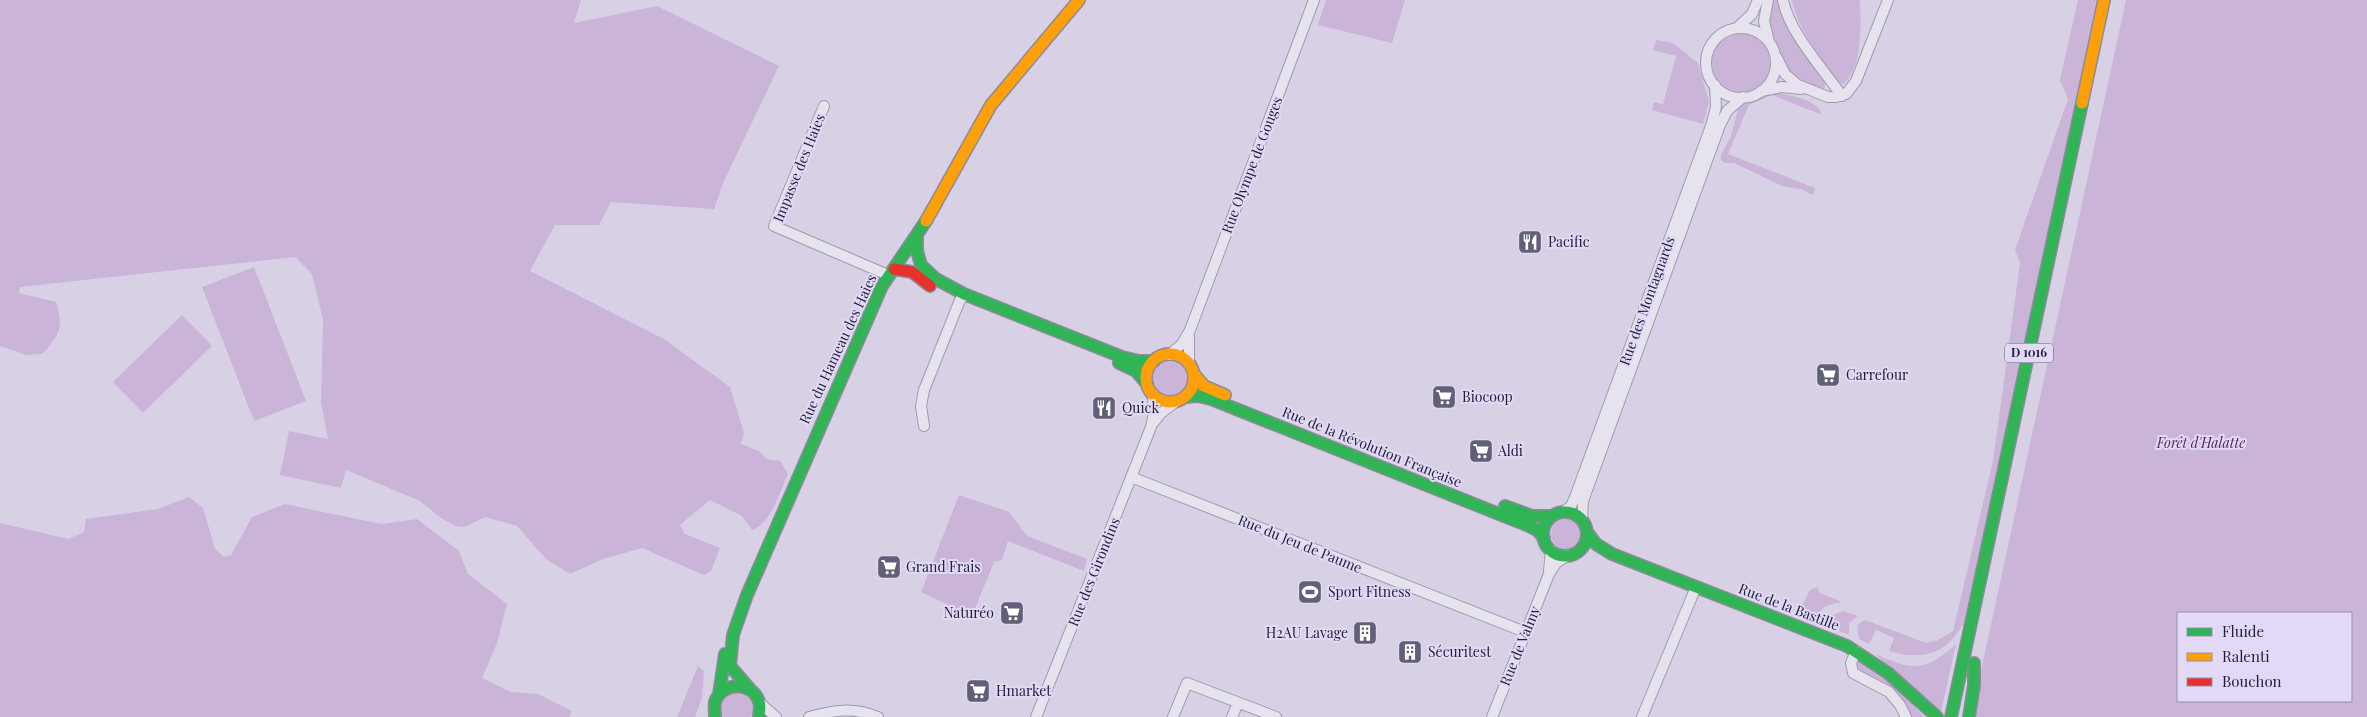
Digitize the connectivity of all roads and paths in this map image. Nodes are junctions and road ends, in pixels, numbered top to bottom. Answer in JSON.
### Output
{"nodes":[{"id":1,"x":1079,"y":0,"type":"edge"},
{"id":2,"x":1314,"y":0,"type":"edge"},
{"id":3,"x":1758,"y":0,"type":"edge"},
{"id":4,"x":1768,"y":0,"type":"edge"},
{"id":5,"x":1783,"y":0,"type":"edge"},
{"id":6,"x":1888,"y":0,"type":"edge"},
{"id":7,"x":2104,"y":0,"type":"edge"},
{"id":8,"x":2115,"y":0,"type":"edge"},
{"id":9,"x":1737,"y":28,"type":"junction"},
{"id":10,"x":1769,"y":42,"type":"junction"},
{"id":11,"x":1774,"y":52,"type":"junction"},
{"id":12,"x":1715,"y":85,"type":"junction"},
{"id":13,"x":1807,"y":90,"type":"junction"},
{"id":14,"x":1761,"y":91,"type":"junction"},
{"id":15,"x":1842,"y":96,"type":"junction"},
{"id":16,"x":1743,"y":97,"type":"junction"},
{"id":17,"x":824,"y":106,"type":"dead end"},
{"id":18,"x":917,"y":236,"type":"junction"},
{"id":19,"x":891,"y":272,"type":"junction"},
{"id":20,"x":964,"y":298,"type":"junction"},
{"id":21,"x":1190,"y":330,"type":"junction"},
{"id":22,"x":1169,"y":355,"type":"junction"},
{"id":23,"x":1154,"y":361,"type":"junction"},
{"id":24,"x":1191,"y":369,"type":"junction"},
{"id":25,"x":1150,"y":389,"type":"junction"},
{"id":26,"x":1181,"y":399,"type":"junction"},
{"id":27,"x":924,"y":426,"type":"dead end"},
{"id":28,"x":1151,"y":427,"type":"junction"},
{"id":29,"x":1131,"y":477,"type":"junction"},
{"id":30,"x":1558,"y":514,"type":"junction"},
{"id":31,"x":1582,"y":520,"type":"junction"},
{"id":32,"x":1587,"y":532,"type":"junction"},
{"id":33,"x":1544,"y":538,"type":"junction"},
{"id":34,"x":1550,"y":550,"type":"junction"},
{"id":35,"x":1573,"y":553,"type":"junction"},
{"id":36,"x":1612,"y":554,"type":"junction"},
{"id":37,"x":1549,"y":574,"type":"junction"},
{"id":38,"x":1696,"y":587,"type":"junction"},
{"id":39,"x":1526,"y":632,"type":"junction"},
{"id":40,"x":733,"y":635,"type":"junction"},
{"id":41,"x":1856,"y":651,"type":"junction"},
{"id":42,"x":750,"y":689,"type":"junction"},
{"id":43,"x":719,"y":694,"type":"junction"},
{"id":44,"x":760,"y":703,"type":"junction"},
{"id":45,"x":1238,"y":703,"type":"junction"},
{"id":46,"x":714,"y":713,"type":"edge"},
{"id":47,"x":1962,"y":713,"type":"edge"},
{"id":48,"x":759,"y":717,"type":"edge"},
{"id":49,"x":776,"y":717,"type":"edge"},
{"id":50,"x":809,"y":717,"type":"edge"},
{"id":51,"x":878,"y":717,"type":"edge"},
{"id":52,"x":1036,"y":717,"type":"edge"},
{"id":53,"x":1173,"y":717,"type":"edge"},
{"id":54,"x":1232,"y":717,"type":"edge"},
{"id":55,"x":1276,"y":717,"type":"edge"},
{"id":56,"x":1492,"y":717,"type":"edge"},
{"id":57,"x":1642,"y":717,"type":"edge"},
{"id":58,"x":1906,"y":717,"type":"edge"},
{"id":59,"x":1938,"y":717,"type":"edge"}],
"edges":[{"from":1,"to":18,"type":"main road","name":"Rue du Hameau des Haies"},
{"from":2,"to":21,"type":"street","name":"Rue Olympe de Gouges"},
{"from":3,"to":9,"type":"street"},
{"from":4,"to":10,"type":"street"},
{"from":5,"to":15,"type":"street"},
{"from":6,"to":15,"type":"street"},
{"from":7,"to":47,"type":"main road","number":"D 1016"},
{"from":8,"to":47,"type":"main road","number":"D 1016"},
{"from":9,"to":10,"type":"street"},
{"from":9,"to":12,"type":"street"},
{"from":10,"to":11,"type":"street"},
{"from":11,"to":13,"type":"street"},
{"from":11,"to":14,"type":"street"},
{"from":12,"to":16,"type":"street"},
{"from":12,"to":30,"type":"street","name":"Rue des Montagnards"},
{"from":13,"to":14,"type":"street"},
{"from":13,"to":15,"type":"street"},
{"from":14,"to":16,"type":"street"},
{"from":16,"to":31,"type":"street","name":"Rue des Montagnards"},
{"from":17,"to":19,"type":"street","name":"Impasse des Haies"},
{"from":18,"to":19,"type":"main road","name":"Rue du Hameau des Haies"},
{"from":18,"to":20,"type":"main road"},
{"from":19,"to":20,"type":"main road"},
{"from":19,"to":40,"type":"main road","name":"Rue du Hameau des Haies"},
{"from":20,"to":23,"type":"main road"},
{"from":20,"to":25,"type":"main road"},
{"from":20,"to":27,"type":"street"},
{"from":21,"to":22,"type":"street","name":"Rue Olympe de Gouges"},
{"from":21,"to":24,"type":"street","name":"Rue Olympe de Gouges"},
{"from":22,"to":23,"type":"main road"},
{"from":22,"to":24,"type":"main road"},
{"from":23,"to":25,"type":"main road"},
{"from":24,"to":26,"type":"main road"},
{"from":24,"to":30,"type":"main road","name":"Rue de la Révolution Française"},
{"from":25,"to":26,"type":"main road"},
{"from":25,"to":28,"type":"street","name":"Rue des Girondins"},
{"from":26,"to":28,"type":"street","name":"Rue des Girondins"},
{"from":26,"to":33,"type":"main road","name":"Rue de la Révolution Française"},
{"from":28,"to":29,"type":"street","name":"Rue des Girondins"},
{"from":29,"to":39,"type":"street","name":"Rue du Jeu de Paume"},
{"from":29,"to":52,"type":"street","name":"Rue des Girondins"},
{"from":30,"to":31,"type":"main road"},
{"from":30,"to":33,"type":"main road"},
{"from":31,"to":32,"type":"main road"},
{"from":32,"to":35,"type":"main road"},
{"from":32,"to":36,"type":"main road","name":"Rue de la Bastille"},
{"from":33,"to":34,"type":"main road"},
{"from":34,"to":35,"type":"main road"},
{"from":34,"to":37,"type":"street","name":"Rue de Valmy"},
{"from":35,"to":36,"type":"main road","name":"Rue de la Bastille"},
{"from":35,"to":37,"type":"street","name":"Rue de Valmy"},
{"from":36,"to":38,"type":"main road","name":"Rue de la Bastille"},
{"from":37,"to":39,"type":"street","name":"Rue de Valmy"},
{"from":38,"to":41,"type":"main road","name":"Rue de la Bastille"},
{"from":38,"to":57,"type":"street"},
{"from":39,"to":56,"type":"street","name":"Rue de Valmy"},
{"from":40,"to":42,"type":"main road","name":"Rue du Hameau des Haies"},
{"from":40,"to":43,"type":"main road","name":"Rue du Hameau des Haies"},
{"from":41,"to":58,"type":"street"},
{"from":41,"to":59,"type":"main road","name":"Rue de la Bastille"},
{"from":42,"to":43,"type":"main road"},
{"from":42,"to":44,"type":"main road","name":"Rue du Hameau des Haies"},
{"from":43,"to":46,"type":"main road","name":"Rue du Hameau des Haies"},
{"from":44,"to":48,"type":"main road"},
{"from":44,"to":49,"type":"street"},
{"from":45,"to":53,"type":"street"},
{"from":45,"to":54,"type":"street"},
{"from":45,"to":55,"type":"street"},
{"from":50,"to":51,"type":"street"}]}
